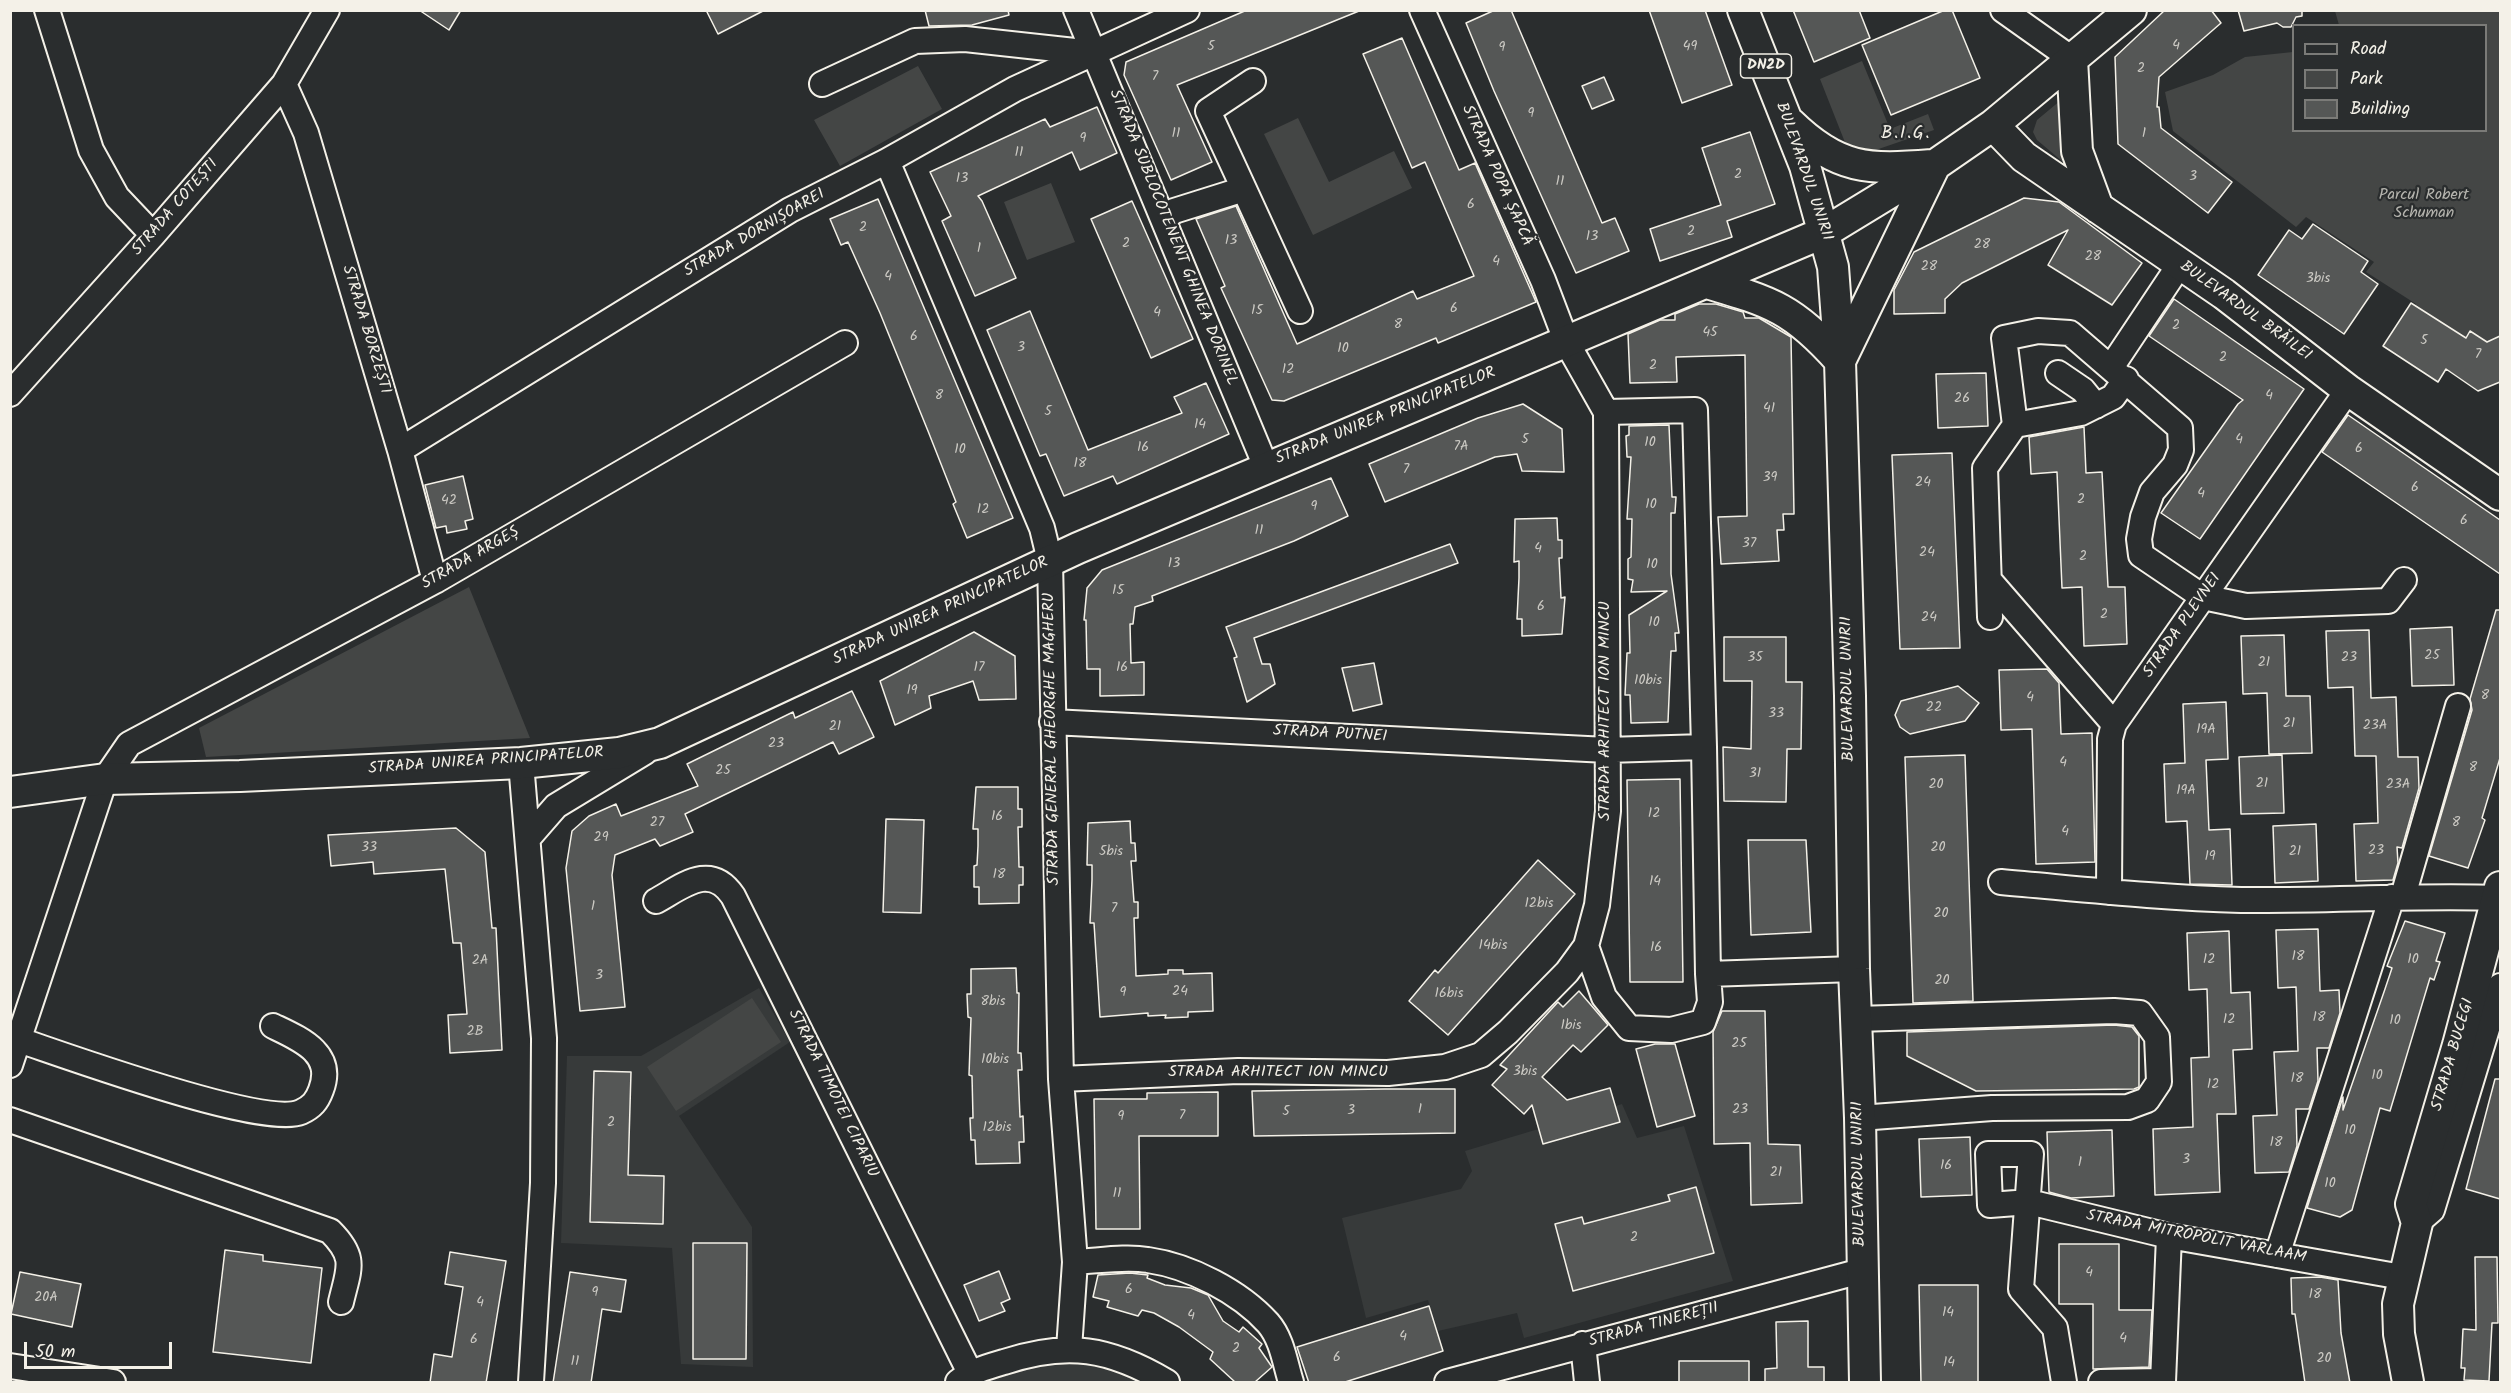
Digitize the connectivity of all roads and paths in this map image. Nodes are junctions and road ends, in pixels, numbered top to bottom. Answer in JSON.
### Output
{"nodes":[{"id":1,"x":47,"y":10,"type":"edge"},
{"id":2,"x":327,"y":10,"type":"edge"},
{"id":3,"x":1076,"y":10,"type":"edge"},
{"id":4,"x":1188,"y":10,"type":"edge"},
{"id":5,"x":1422,"y":10,"type":"edge"},
{"id":6,"x":1743,"y":10,"type":"edge"},
{"id":7,"x":2003,"y":10,"type":"edge"},
{"id":8,"x":2131,"y":10,"type":"edge"},
{"id":9,"x":1095,"y":54,"type":"junction"},
{"id":10,"x":2072,"y":59,"type":"junction"},
{"id":11,"x":1253,"y":81,"type":"dead end"},
{"id":12,"x":284,"y":84,"type":"junction"},
{"id":13,"x":822,"y":84,"type":"dead end"},
{"id":14,"x":1788,"y":121,"type":"junction"},
{"id":15,"x":1993,"y":125,"type":"junction"},
{"id":16,"x":887,"y":161,"type":"junction"},
{"id":17,"x":1935,"y":165,"type":"junction"},
{"id":18,"x":1244,"y":189,"type":"junction"},
{"id":19,"x":2098,"y":208,"type":"junction"},
{"id":20,"x":1164,"y":219,"type":"junction"},
{"id":21,"x":1825,"y":232,"type":"junction"},
{"id":22,"x":153,"y":235,"type":"junction"},
{"id":23,"x":2180,"y":264,"type":"junction"},
{"id":24,"x":1707,"y":283,"type":"junction"},
{"id":25,"x":1300,"y":310,"type":"dead end"},
{"id":26,"x":844,"y":343,"type":"dead end"},
{"id":27,"x":1567,"y":343,"type":"junction"},
{"id":28,"x":1840,"y":361,"type":"junction"},
{"id":29,"x":2119,"y":372,"type":"junction"},
{"id":30,"x":2058,"y":373,"type":"dead end"},
{"id":31,"x":2348,"y":390,"type":"junction"},
{"id":32,"x":10,"y":394,"type":"edge"},
{"id":33,"x":2096,"y":406,"type":"junction"},
{"id":34,"x":1606,"y":412,"type":"junction"},
{"id":35,"x":2015,"y":425,"type":"junction"},
{"id":36,"x":400,"y":450,"type":"junction"},
{"id":37,"x":1266,"y":467,"type":"junction"},
{"id":38,"x":2493,"y":483,"type":"edge"},
{"id":39,"x":1050,"y":561,"type":"junction"},
{"id":40,"x":1989,"y":580,"type":"junction"},
{"id":41,"x":2404,"y":580,"type":"dead end"},
{"id":42,"x":435,"y":581,"type":"junction"},
{"id":43,"x":2203,"y":597,"type":"junction"},
{"id":44,"x":1990,"y":617,"type":"dead end"},
{"id":45,"x":2458,"y":706,"type":"dead end"},
{"id":46,"x":1052,"y":722,"type":"junction"},
{"id":47,"x":2114,"y":724,"type":"junction"},
{"id":48,"x":660,"y":743,"type":"junction"},
{"id":49,"x":1704,"y":747,"type":"junction"},
{"id":50,"x":1607,"y":750,"type":"junction"},
{"id":51,"x":522,"y":763,"type":"junction"},
{"id":52,"x":105,"y":779,"type":"junction"},
{"id":53,"x":10,"y":792,"type":"edge"},
{"id":54,"x":529,"y":837,"type":"junction"},
{"id":55,"x":2001,"y":882,"type":"dead end"},
{"id":56,"x":2109,"y":892,"type":"junction"},
{"id":57,"x":2499,"y":894,"type":"edge"},
{"id":58,"x":2397,"y":897,"type":"junction"},
{"id":59,"x":656,"y":901,"type":"dead end"},
{"id":60,"x":1586,"y":946,"type":"junction"},
{"id":61,"x":1854,"y":969,"type":"junction"},
{"id":62,"x":1708,"y":974,"type":"junction"},
{"id":63,"x":2500,"y":986,"type":"edge"},
{"id":64,"x":1857,"y":1019,"type":"junction"},
{"id":65,"x":273,"y":1026,"type":"dead end"},
{"id":66,"x":19,"y":1040,"type":"junction"},
{"id":67,"x":2480,"y":1051,"type":"edge"},
{"id":68,"x":10,"y":1065,"type":"edge"},
{"id":69,"x":1061,"y":1079,"type":"junction"},
{"id":70,"x":1860,"y":1118,"type":"junction"},
{"id":71,"x":10,"y":1120,"type":"edge"},
{"id":72,"x":2029,"y":1203,"type":"junction"},
{"id":73,"x":2169,"y":1236,"type":"junction"},
{"id":74,"x":2277,"y":1255,"type":"junction"},
{"id":75,"x":1075,"y":1262,"type":"junction"},
{"id":76,"x":1861,"y":1271,"type":"junction"},
{"id":77,"x":2402,"y":1277,"type":"junction"},
{"id":78,"x":341,"y":1302,"type":"dead end"},
{"id":79,"x":1583,"y":1344,"type":"junction"},
{"id":80,"x":1069,"y":1349,"type":"junction"},
{"id":81,"x":10,"y":1366,"type":"edge"},
{"id":82,"x":964,"y":1378,"type":"edge"},
{"id":83,"x":2163,"y":1382,"type":"edge"},
{"id":84,"x":113,"y":1383,"type":"edge"},
{"id":85,"x":531,"y":1383,"type":"edge"},
{"id":86,"x":1167,"y":1383,"type":"edge"},
{"id":87,"x":1291,"y":1383,"type":"edge"},
{"id":88,"x":1447,"y":1383,"type":"edge"},
{"id":89,"x":1587,"y":1383,"type":"edge"},
{"id":90,"x":1865,"y":1383,"type":"edge"},
{"id":91,"x":2064,"y":1383,"type":"edge"},
{"id":92,"x":2101,"y":1383,"type":"edge"},
{"id":93,"x":2408,"y":1383,"type":"edge"}],
"edges":[{"from":1,"to":22,"type":"street"},
{"from":2,"to":12,"type":"street","name":"STRADA COTEȘTI"},
{"from":3,"to":9,"type":"street","name":"STRADA SUBLOCOTENENT GHINEA DORINEL"},
{"from":4,"to":9,"type":"street","name":"STRADA DORNIȘOAREI"},
{"from":5,"to":27,"type":"street","name":"STRADA POPA ȘAPCĂ"},
{"from":6,"to":14,"type":"main road","name":"BULEVARDUL UNIRII","number":"DN2D"},
{"from":7,"to":10,"type":"street"},
{"from":8,"to":10,"type":"main road","name":"STRADA UNIREA PRINCIPATELOR"},
{"from":9,"to":13,"type":"street"},
{"from":9,"to":16,"type":"street","name":"STRADA DORNIȘOAREI"},
{"from":9,"to":20,"type":"street","name":"STRADA SUBLOCOTENENT GHINEA DORINEL"},
{"from":10,"to":15,"type":"main road","name":"STRADA UNIREA PRINCIPATELOR"},
{"from":10,"to":19,"type":"main road"},
{"from":11,"to":18,"type":"street"},
{"from":12,"to":22,"type":"street","name":"STRADA COTEȘTI"},
{"from":12,"to":36,"type":"street","name":"STRADA BORZEȘTI"},
{"from":14,"to":17,"type":"main road"},
{"from":14,"to":21,"type":"main road","name":"BULEVARDUL UNIRII"},
{"from":15,"to":17,"type":"main road","name":"STRADA UNIREA PRINCIPATELOR"},
{"from":15,"to":19,"type":"main road","name":"BULEVARDUL BRĂILEI"},
{"from":16,"to":36,"type":"street","name":"STRADA DORNIȘOAREI"},
{"from":16,"to":39,"type":"street","name":"STRADA GENERAL GHEORGHE MAGHERU"},
{"from":17,"to":21,"type":"main road","name":"STRADA UNIREA PRINCIPATELOR"},
{"from":17,"to":28,"type":"main road"},
{"from":18,"to":20,"type":"street"},
{"from":18,"to":25,"type":"street"},
{"from":19,"to":23,"type":"main road","name":"BULEVARDUL BRĂILEI"},
{"from":20,"to":37,"type":"street","name":"STRADA SUBLOCOTENENT GHINEA DORINEL"},
{"from":21,"to":24,"type":"main road","name":"STRADA UNIREA PRINCIPATELOR"},
{"from":21,"to":28,"type":"main road","name":"BULEVARDUL UNIRII"},
{"from":22,"to":32,"type":"street","name":"STRADA COTEȘTI"},
{"from":23,"to":29,"type":"street"},
{"from":23,"to":31,"type":"main road","name":"BULEVARDUL BRĂILEI"},
{"from":24,"to":27,"type":"main road","name":"STRADA UNIREA PRINCIPATELOR"},
{"from":24,"to":28,"type":"main road"},
{"from":26,"to":42,"type":"street","name":"STRADA ARGEȘ"},
{"from":27,"to":34,"type":"street","name":"STRADA ARHITECT ION MINCU"},
{"from":27,"to":37,"type":"main road","name":"STRADA UNIREA PRINCIPATELOR"},
{"from":28,"to":61,"type":"main road","name":"BULEVARDUL UNIRII"},
{"from":29,"to":33,"type":"street"},
{"from":29,"to":35,"type":"street"},
{"from":29,"to":43,"type":"street"},
{"from":30,"to":33,"type":"street"},
{"from":31,"to":38,"type":"main road","name":"BULEVARDUL BRĂILEI"},
{"from":31,"to":43,"type":"street","name":"STRADA PLEVNEI"},
{"from":33,"to":35,"type":"street"},
{"from":34,"to":49,"type":"street"},
{"from":34,"to":50,"type":"street","name":"STRADA ARHITECT ION MINCU"},
{"from":35,"to":40,"type":"street"},
{"from":36,"to":42,"type":"street","name":"STRADA BORZEȘTI"},
{"from":37,"to":39,"type":"main road","name":"STRADA UNIREA PRINCIPATELOR"},
{"from":39,"to":46,"type":"street","name":"STRADA GENERAL GHEORGHE MAGHERU"},
{"from":39,"to":48,"type":"main road","name":"STRADA UNIREA PRINCIPATELOR"},
{"from":40,"to":44,"type":"street"},
{"from":40,"to":47,"type":"street"},
{"from":41,"to":43,"type":"street"},
{"from":42,"to":52,"type":"street","name":"STRADA ARGEȘ"},
{"from":43,"to":47,"type":"street","name":"STRADA PLEVNEI"},
{"from":45,"to":58,"type":"street"},
{"from":46,"to":50,"type":"street","name":"STRADA PUTNEI"},
{"from":46,"to":69,"type":"street","name":"STRADA GENERAL GHEORGHE MAGHERU"},
{"from":47,"to":56,"type":"street","name":"STRADA PLEVNEI"},
{"from":48,"to":51,"type":"main road","name":"STRADA UNIREA PRINCIPATELOR"},
{"from":48,"to":54,"type":"street"},
{"from":49,"to":50,"type":"street","name":"STRADA PUTNEI"},
{"from":49,"to":62,"type":"street"},
{"from":50,"to":60,"type":"street","name":"STRADA ARHITECT ION MINCU"},
{"from":51,"to":52,"type":"main road","name":"STRADA UNIREA PRINCIPATELOR"},
{"from":51,"to":54,"type":"street"},
{"from":52,"to":53,"type":"main road","name":"STRADA UNIREA PRINCIPATELOR"},
{"from":52,"to":66,"type":"street","name":"STRADA ARGEȘ"},
{"from":54,"to":85,"type":"street"},
{"from":55,"to":56,"type":"street"},
{"from":56,"to":58,"type":"street"},
{"from":57,"to":58,"type":"street"},
{"from":57,"to":67,"type":"main road","name":"STRADA BUCEGI"},
{"from":58,"to":74,"type":"street"},
{"from":59,"to":82,"type":"street","name":"STRADA TIMOTEI CIPARIU"},
{"from":60,"to":62,"type":"street"},
{"from":60,"to":69,"type":"street","name":"STRADA ARHITECT ION MINCU"},
{"from":61,"to":62,"type":"street"},
{"from":61,"to":64,"type":"main road","name":"BULEVARDUL UNIRII"},
{"from":63,"to":67,"type":"street","name":"STRADA BUCEGI"},
{"from":64,"to":70,"type":"main road","name":"BULEVARDUL UNIRII"},
{"from":64,"to":70,"type":"street"},
{"from":65,"to":66,"type":"street"},
{"from":66,"to":68,"type":"street","name":"STRADA ARGEȘ"},
{"from":67,"to":77,"type":"main road","name":"STRADA BUCEGI"},
{"from":69,"to":75,"type":"street","name":"STRADA GENERAL GHEORGHE MAGHERU"},
{"from":70,"to":76,"type":"main road","name":"BULEVARDUL UNIRII"},
{"from":71,"to":78,"type":"street"},
{"from":72,"to":72,"type":"street","name":"STRADA MITROPOLIT VARLAAM"},
{"from":72,"to":73,"type":"street","name":"STRADA MITROPOLIT VARLAAM"},
{"from":72,"to":91,"type":"street"},
{"from":73,"to":74,"type":"street","name":"STRADA MITROPOLIT VARLAAM"},
{"from":73,"to":83,"type":"street"},
{"from":74,"to":77,"type":"street","name":"STRADA MITROPOLIT VARLAAM"},
{"from":75,"to":80,"type":"street","name":"STRADA GENERAL GHEORGHE MAGHERU"},
{"from":75,"to":87,"type":"street"},
{"from":76,"to":79,"type":"street","name":"STRADA TINEREȚII"},
{"from":76,"to":90,"type":"main road","name":"BULEVARDUL UNIRII"},
{"from":77,"to":93,"type":"main road","name":"STRADA BUCEGI"},
{"from":79,"to":88,"type":"street","name":"STRADA TINEREȚII"},
{"from":79,"to":89,"type":"street"},
{"from":80,"to":82,"type":"street"},
{"from":80,"to":86,"type":"street"},
{"from":81,"to":84,"type":"street"},
{"from":83,"to":92,"type":"street"}]}
